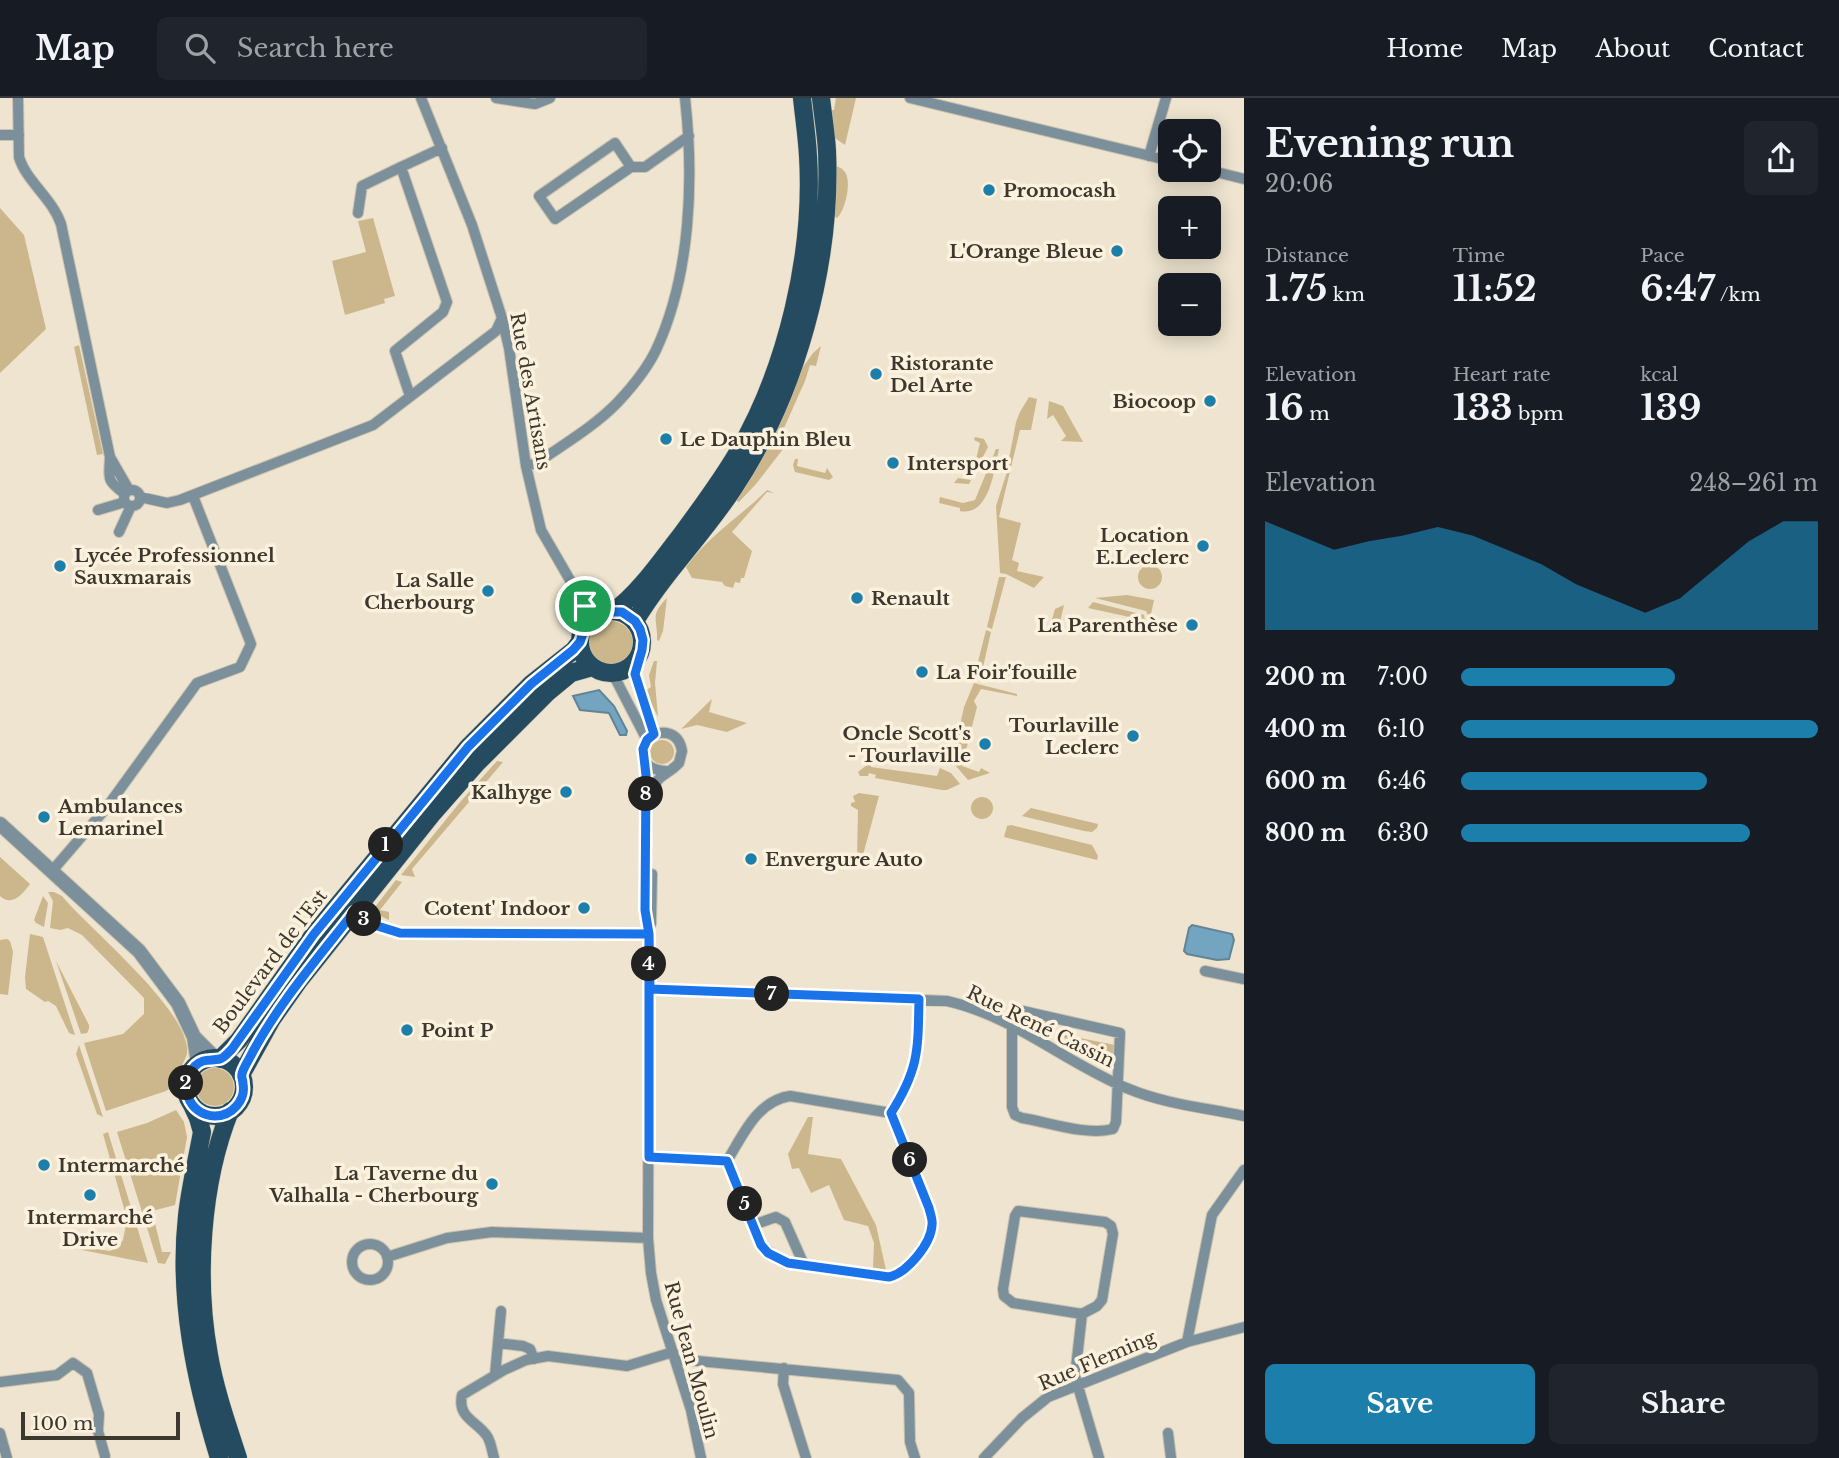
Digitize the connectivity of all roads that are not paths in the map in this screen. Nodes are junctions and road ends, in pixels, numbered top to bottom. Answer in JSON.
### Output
{"nodes":[{"id":1,"x":18,"y":98,"type":"edge"},
{"id":2,"x":421,"y":98,"type":"edge"},
{"id":3,"x":496,"y":98,"type":"edge"},
{"id":4,"x":550,"y":98,"type":"edge"},
{"id":5,"x":685,"y":98,"type":"edge"},
{"id":6,"x":692,"y":98,"type":"edge"},
{"id":7,"x":802,"y":98,"type":"edge"},
{"id":8,"x":821,"y":98,"type":"edge"},
{"id":9,"x":910,"y":98,"type":"edge"},
{"id":10,"x":1166,"y":98,"type":"edge"},
{"id":11,"x":0,"y":135,"type":"edge"},
{"id":12,"x":19,"y":135,"type":"junction"},
{"id":13,"x":689,"y":136,"type":"junction"},
{"id":14,"x":442,"y":148,"type":"junction"},
{"id":15,"x":1149,"y":156,"type":"junction"},
{"id":16,"x":1158,"y":158,"type":"edge"},
{"id":17,"x":401,"y":167,"type":"junction"},
{"id":18,"x":631,"y":167,"type":"junction"},
{"id":19,"x":1221,"y":173,"type":"edge"},
{"id":20,"x":1244,"y":179,"type":"edge"},
{"id":21,"x":358,"y":213,"type":"dead end"},
{"id":22,"x":502,"y":318,"type":"junction"},
{"id":23,"x":410,"y":396,"type":"junction"},
{"id":24,"x":526,"y":466,"type":"junction"},
{"id":25,"x":193,"y":496,"type":"junction"},
{"id":26,"x":127,"y":498,"type":"junction"},
{"id":27,"x":98,"y":510,"type":"dead end"},
{"id":28,"x":119,"y":532,"type":"dead end"},
{"id":29,"x":609,"y":611,"type":"junction"},
{"id":30,"x":585,"y":615,"type":"junction"},
{"id":31,"x":635,"y":621,"type":"junction"},
{"id":32,"x":580,"y":642,"type":"junction"},
{"id":33,"x":638,"y":660,"type":"junction"},
{"id":34,"x":592,"y":667,"type":"junction"},
{"id":35,"x":614,"y":674,"type":"junction"},
{"id":36,"x":650,"y":737,"type":"junction"},
{"id":37,"x":646,"y":763,"type":"junction"},
{"id":38,"x":665,"y":771,"type":"junction"},
{"id":39,"x":0,"y":824,"type":"edge"},
{"id":40,"x":52,"y":871,"type":"junction"},
{"id":41,"x":354,"y":912,"type":"junction"},
{"id":42,"x":644,"y":934,"type":"junction"},
{"id":43,"x":1205,"y":971,"type":"dead end"},
{"id":44,"x":1244,"y":979,"type":"edge"},
{"id":45,"x":650,"y":989,"type":"junction"},
{"id":46,"x":919,"y":999,"type":"junction"},
{"id":47,"x":1012,"y":1027,"type":"junction"},
{"id":48,"x":194,"y":1037,"type":"junction"},
{"id":49,"x":218,"y":1058,"type":"junction"},
{"id":50,"x":198,"y":1064,"type":"junction"},
{"id":51,"x":241,"y":1075,"type":"junction"},
{"id":52,"x":1118,"y":1083,"type":"junction"},
{"id":53,"x":191,"y":1103,"type":"junction"},
{"id":54,"x":230,"y":1111,"type":"junction"},
{"id":55,"x":891,"y":1113,"type":"junction"},
{"id":56,"x":1244,"y":1116,"type":"edge"},
{"id":57,"x":649,"y":1157,"type":"junction"},
{"id":58,"x":727,"y":1161,"type":"junction"},
{"id":59,"x":1244,"y":1170,"type":"edge"},
{"id":60,"x":753,"y":1225,"type":"junction"},
{"id":61,"x":648,"y":1238,"type":"junction"},
{"id":62,"x":387,"y":1257,"type":"dead end"},
{"id":63,"x":804,"y":1265,"type":"junction"},
{"id":64,"x":501,"y":1311,"type":"dead end"},
{"id":65,"x":1082,"y":1314,"type":"junction"},
{"id":66,"x":1244,"y":1327,"type":"edge"},
{"id":67,"x":1187,"y":1342,"type":"junction"},
{"id":68,"x":498,"y":1343,"type":"junction"},
{"id":69,"x":675,"y":1357,"type":"junction"},
{"id":70,"x":534,"y":1359,"type":"junction"},
{"id":71,"x":784,"y":1368,"type":"junction"},
{"id":72,"x":495,"y":1375,"type":"junction"},
{"id":73,"x":0,"y":1382,"type":"edge"},
{"id":74,"x":1076,"y":1385,"type":"junction"},
{"id":75,"x":0,"y":1433,"type":"edge"},
{"id":76,"x":1168,"y":1433,"type":"dead end"},
{"id":77,"x":105,"y":1456,"type":"dead end"},
{"id":78,"x":7,"y":1458,"type":"edge"},
{"id":79,"x":219,"y":1458,"type":"edge"},
{"id":80,"x":238,"y":1458,"type":"edge"},
{"id":81,"x":494,"y":1458,"type":"edge"},
{"id":82,"x":701,"y":1458,"type":"edge"},
{"id":83,"x":806,"y":1458,"type":"edge"},
{"id":84,"x":915,"y":1458,"type":"edge"},
{"id":85,"x":984,"y":1458,"type":"edge"},
{"id":86,"x":1099,"y":1458,"type":"edge"},
{"id":87,"x":1171,"y":1458,"type":"edge"}],
"edges":[{"from":1,"to":12,"type":"street"},
{"from":2,"to":14,"type":"street","name":"Rue des Artisans"},
{"from":3,"to":4,"type":"street"},
{"from":5,"to":6,"type":"street"},
{"from":5,"to":13,"type":"street"},
{"from":7,"to":29,"type":"main road"},
{"from":8,"to":31,"type":"main road"},
{"from":9,"to":15,"type":"street"},
{"from":10,"to":15,"type":"street"},
{"from":11,"to":12,"type":"street"},
{"from":12,"to":26,"type":"street"},
{"from":13,"to":18,"type":"street"},
{"from":13,"to":24,"type":"street"},
{"from":14,"to":17,"type":"street"},
{"from":14,"to":22,"type":"street","name":"Rue des Artisans"},
{"from":15,"to":16,"type":"street"},
{"from":17,"to":21,"type":"street"},
{"from":17,"to":23,"type":"street"},
{"from":18,"to":18,"type":"street"},
{"from":19,"to":20,"type":"street"},
{"from":22,"to":23,"type":"street"},
{"from":22,"to":24,"type":"street","name":"Rue des Artisans"},
{"from":23,"to":25,"type":"street"},
{"from":24,"to":30,"type":"street","name":"Rue des Artisans"},
{"from":25,"to":26,"type":"street"},
{"from":25,"to":40,"type":"street"},
{"from":26,"to":27,"type":"street"},
{"from":26,"to":28,"type":"street"},
{"from":29,"to":30,"type":"main road"},
{"from":29,"to":31,"type":"main road"},
{"from":30,"to":32,"type":"main road"},
{"from":31,"to":33,"type":"main road"},
{"from":32,"to":34,"type":"main road"},
{"from":32,"to":49,"type":"main road","name":"Boulevard de l'Est"},
{"from":33,"to":35,"type":"main road"},
{"from":33,"to":36,"type":"street","name":"Rue Jean Moulin"},
{"from":34,"to":35,"type":"main road"},
{"from":34,"to":41,"type":"main road","name":"Boulevard de l'Est"},
{"from":35,"to":36,"type":"street","name":"Rue Jean Moulin"},
{"from":36,"to":37,"type":"street","name":"Rue Jean Moulin"},
{"from":36,"to":38,"type":"street","name":"Rue Jean Moulin"},
{"from":37,"to":38,"type":"street"},
{"from":37,"to":42,"type":"street","name":"Rue Jean Moulin"},
{"from":38,"to":42,"type":"street","name":"Rue Jean Moulin"},
{"from":39,"to":40,"type":"street"},
{"from":40,"to":48,"type":"street"},
{"from":41,"to":42,"type":"street"},
{"from":41,"to":51,"type":"main road","name":"Boulevard de l'Est"},
{"from":42,"to":45,"type":"street","name":"Rue Jean Moulin"},
{"from":43,"to":44,"type":"street"},
{"from":45,"to":46,"type":"street","name":"Rue René Cassin"},
{"from":45,"to":57,"type":"street","name":"Rue Jean Moulin"},
{"from":46,"to":47,"type":"street","name":"Rue René Cassin"},
{"from":46,"to":55,"type":"street"},
{"from":47,"to":52,"type":"street","name":"Rue René Cassin"},
{"from":47,"to":52,"type":"street"},
{"from":47,"to":52,"type":"street"},
{"from":48,"to":49,"type":"street"},
{"from":48,"to":50,"type":"street"},
{"from":49,"to":50,"type":"main road"},
{"from":49,"to":51,"type":"main road"},
{"from":50,"to":53,"type":"main road"},
{"from":51,"to":54,"type":"main road"},
{"from":52,"to":56,"type":"street","name":"Rue René Cassin"},
{"from":53,"to":54,"type":"main road"},
{"from":53,"to":79,"type":"main road"},
{"from":54,"to":80,"type":"main road"},
{"from":55,"to":58,"type":"street"},
{"from":55,"to":63,"type":"street"},
{"from":57,"to":58,"type":"street"},
{"from":57,"to":61,"type":"street","name":"Rue Jean Moulin"},
{"from":58,"to":60,"type":"street"},
{"from":59,"to":67,"type":"street"},
{"from":60,"to":63,"type":"street"},
{"from":60,"to":63,"type":"street"},
{"from":61,"to":62,"type":"street"},
{"from":61,"to":69,"type":"street","name":"Rue Jean Moulin"},
{"from":64,"to":68,"type":"street"},
{"from":65,"to":65,"type":"street"},
{"from":65,"to":74,"type":"street"},
{"from":66,"to":67,"type":"street","name":"Rue Fleming"},
{"from":67,"to":74,"type":"street","name":"Rue Fleming"},
{"from":68,"to":70,"type":"street"},
{"from":68,"to":72,"type":"street"},
{"from":69,"to":70,"type":"street"},
{"from":69,"to":71,"type":"street"},
{"from":69,"to":82,"type":"street","name":"Rue Jean Moulin"},
{"from":70,"to":72,"type":"street"},
{"from":71,"to":83,"type":"street"},
{"from":71,"to":84,"type":"street"},
{"from":72,"to":81,"type":"street"},
{"from":73,"to":77,"type":"street"},
{"from":74,"to":85,"type":"street","name":"Rue Fleming"},
{"from":74,"to":86,"type":"street"},
{"from":75,"to":78,"type":"street"},
{"from":76,"to":87,"type":"street"}]}
